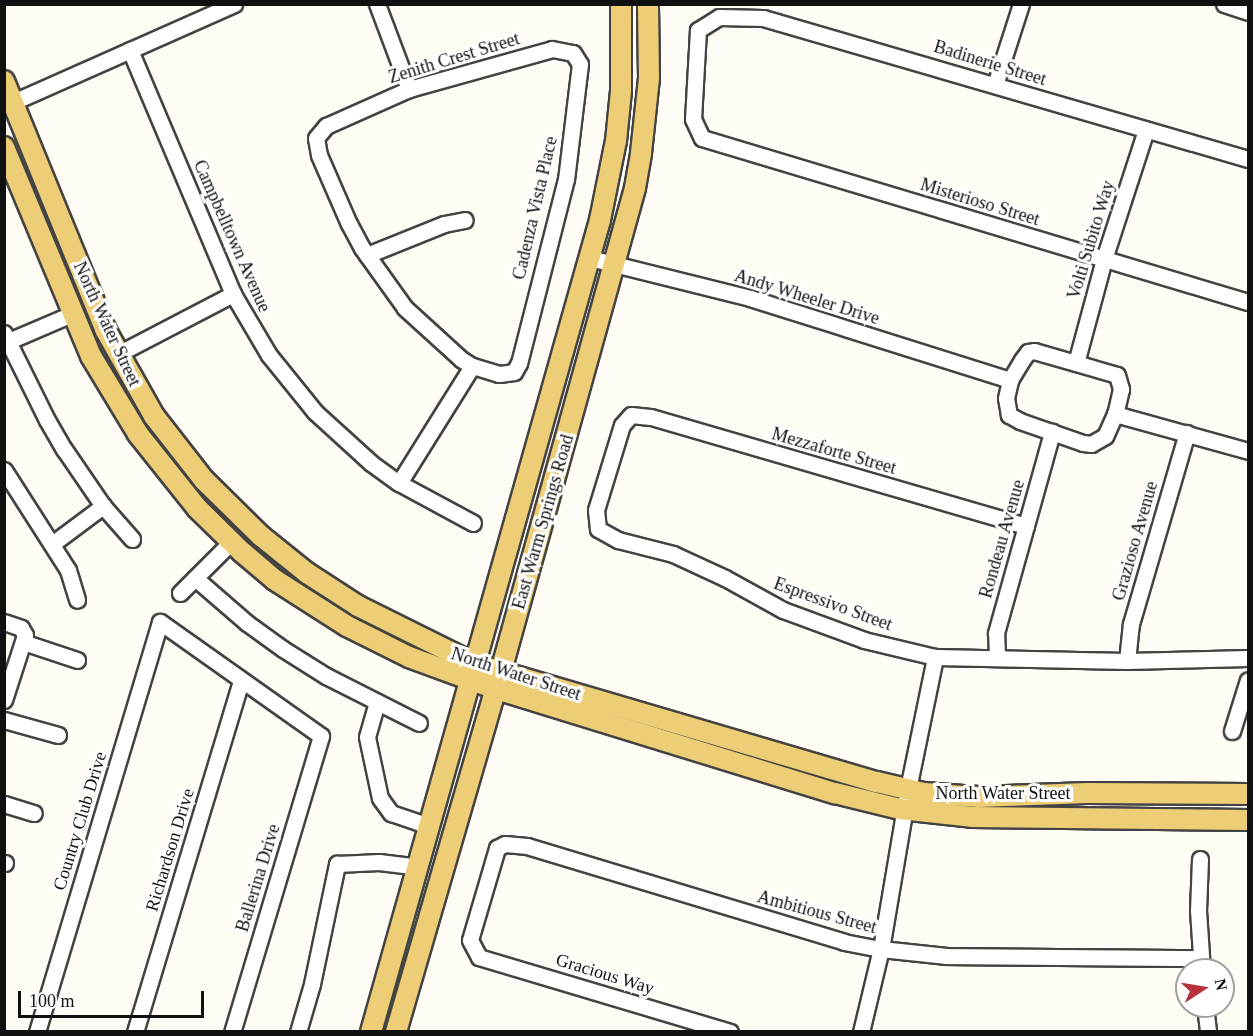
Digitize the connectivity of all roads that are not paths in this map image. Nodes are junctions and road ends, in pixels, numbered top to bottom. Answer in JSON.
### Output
{"nodes":[{"id":1,"x":234,"y":4,"type":"edge"},
{"id":2,"x":376,"y":4,"type":"edge"},
{"id":3,"x":621,"y":4,"type":"edge"},
{"id":4,"x":648,"y":4,"type":"edge"},
{"id":5,"x":1021,"y":4,"type":"edge"},
{"id":6,"x":1224,"y":4,"type":"edge"},
{"id":7,"x":1248,"y":12,"type":"edge"},
{"id":8,"x":130,"y":50,"type":"junction"},
{"id":9,"x":573,"y":53,"type":"joint"},
{"id":10,"x":4,"y":81,"type":"edge"},
{"id":11,"x":995,"y":85,"type":"junction"},
{"id":12,"x":409,"y":89,"type":"junction"},
{"id":13,"x":9,"y":99,"type":"edge"},
{"id":14,"x":1146,"y":130,"type":"junction"},
{"id":15,"x":702,"y":138,"type":"joint"},
{"id":16,"x":4,"y":147,"type":"edge"},
{"id":17,"x":1248,"y":159,"type":"edge"},
{"id":18,"x":465,"y":220,"type":"dead end"},
{"id":19,"x":367,"y":255,"type":"junction"},
{"id":20,"x":590,"y":258,"type":"junction"},
{"id":21,"x":1104,"y":259,"type":"junction"},
{"id":22,"x":616,"y":264,"type":"junction"},
{"id":23,"x":233,"y":294,"type":"junction"},
{"id":24,"x":1248,"y":302,"type":"edge"},
{"id":25,"x":72,"y":314,"type":"junction"},
{"id":26,"x":6,"y":339,"type":"edge"},
{"id":27,"x":118,"y":354,"type":"junction"},
{"id":28,"x":1076,"y":363,"type":"junction"},
{"id":29,"x":472,"y":366,"type":"junction"},
{"id":30,"x":1010,"y":380,"type":"junction"},
{"id":31,"x":1115,"y":414,"type":"junction"},
{"id":32,"x":1052,"y":432,"type":"junction"},
{"id":33,"x":1187,"y":433,"type":"junction"},
{"id":34,"x":1248,"y":451,"type":"edge"},
{"id":35,"x":5,"y":470,"type":"edge"},
{"id":36,"x":399,"y":483,"type":"junction"},
{"id":37,"x":103,"y":506,"type":"junction"},
{"id":38,"x":473,"y":523,"type":"dead end"},
{"id":39,"x":1026,"y":526,"type":"junction"},
{"id":40,"x":598,"y":529,"type":"joint"},
{"id":41,"x":132,"y":539,"type":"dead end"},
{"id":42,"x":231,"y":542,"type":"junction"},
{"id":43,"x":52,"y":544,"type":"junction"},
{"id":44,"x":195,"y":578,"type":"junction"},
{"id":45,"x":180,"y":593,"type":"dead end"},
{"id":46,"x":77,"y":600,"type":"dead end"},
{"id":47,"x":4,"y":622,"type":"edge"},
{"id":48,"x":23,"y":642,"type":"junction"},
{"id":49,"x":935,"y":657,"type":"junction"},
{"id":50,"x":997,"y":657,"type":"junction"},
{"id":51,"x":1248,"y":657,"type":"edge"},
{"id":52,"x":77,"y":660,"type":"dead end"},
{"id":53,"x":1127,"y":661,"type":"junction"},
{"id":54,"x":472,"y":672,"type":"junction"},
{"id":55,"x":498,"y":680,"type":"junction"},
{"id":56,"x":1248,"y":680,"type":"edge"},
{"id":57,"x":241,"y":681,"type":"junction"},
{"id":58,"x":4,"y":700,"type":"edge"},
{"id":59,"x":377,"y":702,"type":"junction"},
{"id":60,"x":4,"y":720,"type":"edge"},
{"id":61,"x":419,"y":723,"type":"dead end"},
{"id":62,"x":1232,"y":731,"type":"dead end"},
{"id":63,"x":58,"y":735,"type":"dead end"},
{"id":64,"x":908,"y":789,"type":"junction"},
{"id":65,"x":1248,"y":794,"type":"edge"},
{"id":66,"x":4,"y":804,"type":"edge"},
{"id":67,"x":904,"y":810,"type":"junction"},
{"id":68,"x":34,"y":813,"type":"dead end"},
{"id":69,"x":1248,"y":820,"type":"edge"},
{"id":70,"x":429,"y":826,"type":"junction"},
{"id":71,"x":1200,"y":859,"type":"dead end"},
{"id":72,"x":418,"y":867,"type":"junction"},
{"id":73,"x":472,"y":947,"type":"joint"},
{"id":74,"x":881,"y":949,"type":"junction"},
{"id":75,"x":1202,"y":958,"type":"edge"},
{"id":76,"x":1175,"y":963,"type":"edge"},
{"id":77,"x":37,"y":1032,"type":"edge"},
{"id":78,"x":135,"y":1032,"type":"edge"},
{"id":79,"x":232,"y":1032,"type":"edge"},
{"id":80,"x":298,"y":1032,"type":"edge"},
{"id":81,"x":371,"y":1032,"type":"edge"},
{"id":82,"x":396,"y":1032,"type":"edge"},
{"id":83,"x":730,"y":1032,"type":"edge"},
{"id":84,"x":861,"y":1032,"type":"edge"}],
"edges":[{"from":1,"to":8,"type":"street"},
{"from":2,"to":12,"type":"street"},
{"from":3,"to":20,"type":"main road","name":"East Warm Springs Road"},
{"from":4,"to":22,"type":"main road","name":"East Warm Springs Road"},
{"from":5,"to":11,"type":"street"},
{"from":6,"to":7,"type":"street"},
{"from":8,"to":13,"type":"street"},
{"from":8,"to":23,"type":"street","name":"Campbelltown Avenue"},
{"from":9,"to":12,"type":"street","name":"Zenith Crest Street"},
{"from":9,"to":29,"type":"street","name":"Cadenza Vista Place"},
{"from":10,"to":13,"type":"main road","name":"North Water Street"},
{"from":11,"to":14,"type":"street","name":"Badinerie Street"},
{"from":11,"to":15,"type":"street","name":"Badinerie Street"},
{"from":12,"to":19,"type":"street","name":"Zenith Crest Street"},
{"from":13,"to":27,"type":"main road","name":"North Water Street"},
{"from":14,"to":17,"type":"street","name":"Badinerie Street"},
{"from":14,"to":21,"type":"street","name":"Volti Subito Way"},
{"from":15,"to":21,"type":"street","name":"Misterioso Street"},
{"from":16,"to":25,"type":"main road","name":"North Water Street"},
{"from":18,"to":19,"type":"street"},
{"from":19,"to":29,"type":"street"},
{"from":20,"to":22,"type":"street","name":"Andy Wheeler Drive"},
{"from":20,"to":54,"type":"main road","name":"East Warm Springs Road"},
{"from":21,"to":24,"type":"street","name":"Misterioso Street"},
{"from":21,"to":28,"type":"street","name":"Volti Subito Way"},
{"from":22,"to":30,"type":"street","name":"Andy Wheeler Drive"},
{"from":22,"to":55,"type":"main road","name":"East Warm Springs Road"},
{"from":23,"to":27,"type":"street"},
{"from":23,"to":36,"type":"street","name":"Campbelltown Avenue"},
{"from":25,"to":26,"type":"street"},
{"from":25,"to":42,"type":"main road","name":"North Water Street"},
{"from":26,"to":37,"type":"street"},
{"from":27,"to":54,"type":"main road","name":"North Water Street"},
{"from":28,"to":30,"type":"street"},
{"from":28,"to":31,"type":"street"},
{"from":29,"to":36,"type":"street"},
{"from":30,"to":32,"type":"street"},
{"from":31,"to":32,"type":"street"},
{"from":31,"to":33,"type":"street"},
{"from":32,"to":39,"type":"street","name":"Rondeau Avenue"},
{"from":33,"to":34,"type":"street"},
{"from":33,"to":53,"type":"street","name":"Grazioso Avenue"},
{"from":35,"to":43,"type":"street"},
{"from":36,"to":38,"type":"street","name":"Campbelltown Avenue"},
{"from":37,"to":41,"type":"street"},
{"from":37,"to":43,"type":"street"},
{"from":39,"to":40,"type":"street","name":"Mezzaforte Street"},
{"from":39,"to":50,"type":"street","name":"Rondeau Avenue"},
{"from":40,"to":49,"type":"street","name":"Espressivo Street"},
{"from":42,"to":44,"type":"street"},
{"from":42,"to":54,"type":"main road","name":"North Water Street"},
{"from":43,"to":46,"type":"street"},
{"from":44,"to":45,"type":"street"},
{"from":44,"to":59,"type":"street"},
{"from":47,"to":48,"type":"street"},
{"from":48,"to":52,"type":"street"},
{"from":48,"to":58,"type":"street"},
{"from":49,"to":50,"type":"street","name":"Espressivo Street"},
{"from":49,"to":64,"type":"street"},
{"from":50,"to":53,"type":"street","name":"Espressivo Street"},
{"from":51,"to":53,"type":"street","name":"Espressivo Street"},
{"from":54,"to":55,"type":"main road","name":"North Water Street"},
{"from":54,"to":70,"type":"main road","name":"East Warm Springs Road"},
{"from":55,"to":64,"type":"main road","name":"North Water Street"},
{"from":55,"to":67,"type":"main road","name":"North Water Street"},
{"from":55,"to":82,"type":"main road","name":"East Warm Springs Road"},
{"from":56,"to":62,"type":"street"},
{"from":57,"to":77,"type":"street","name":"Country Club Drive"},
{"from":57,"to":78,"type":"street","name":"Richardson Drive"},
{"from":57,"to":79,"type":"street","name":"Ballerina Drive"},
{"from":59,"to":61,"type":"street"},
{"from":59,"to":70,"type":"street"},
{"from":60,"to":63,"type":"street"},
{"from":64,"to":65,"type":"main road","name":"North Water Street"},
{"from":64,"to":67,"type":"street"},
{"from":66,"to":68,"type":"street"},
{"from":67,"to":69,"type":"main road","name":"North Water Street"},
{"from":67,"to":74,"type":"street"},
{"from":70,"to":72,"type":"main road","name":"East Warm Springs Road"},
{"from":71,"to":75,"type":"street"},
{"from":72,"to":80,"type":"street"},
{"from":72,"to":81,"type":"main road","name":"East Warm Springs Road"},
{"from":73,"to":74,"type":"street","name":"Ambitious Street"},
{"from":73,"to":83,"type":"street","name":"Gracious Way"},
{"from":74,"to":76,"type":"street","name":"Ambitious Street"},
{"from":74,"to":84,"type":"street"}]}
